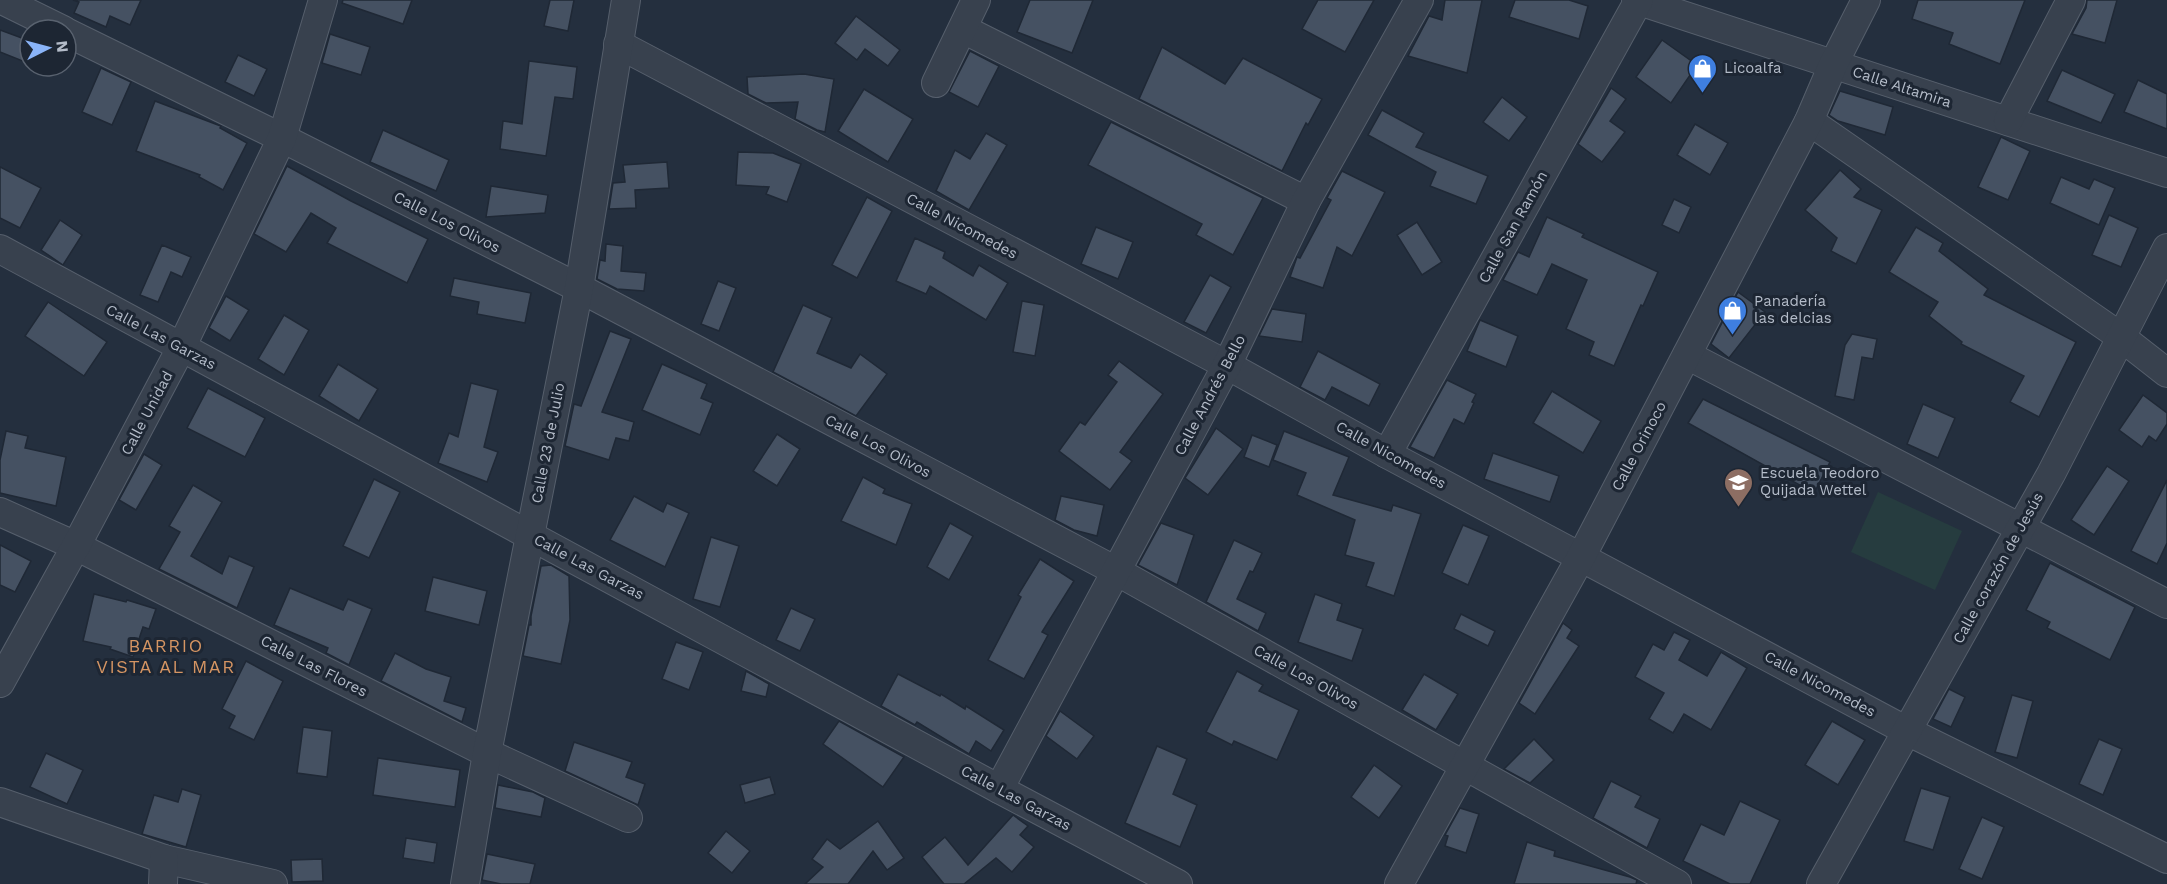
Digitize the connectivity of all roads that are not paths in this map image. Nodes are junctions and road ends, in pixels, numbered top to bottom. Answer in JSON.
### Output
{"nodes":[{"id":1,"x":2,"y":0,"type":"edge"},
{"id":2,"x":323,"y":0,"type":"edge"},
{"id":3,"x":626,"y":0,"type":"edge"},
{"id":4,"x":976,"y":0,"type":"edge"},
{"id":5,"x":1419,"y":0,"type":"edge"},
{"id":6,"x":1638,"y":0,"type":"edge"},
{"id":7,"x":1866,"y":0,"type":"edge"},
{"id":8,"x":2071,"y":0,"type":"edge"},
{"id":9,"x":38,"y":18,"type":"edge"},
{"id":10,"x":963,"y":29,"type":"junction"},
{"id":11,"x":78,"y":38,"type":"edge"},
{"id":12,"x":618,"y":44,"type":"junction"},
{"id":13,"x":1833,"y":65,"type":"junction"},
{"id":14,"x":936,"y":83,"type":"dead end"},
{"id":15,"x":1809,"y":121,"type":"junction"},
{"id":16,"x":2008,"y":121,"type":"junction"},
{"id":17,"x":282,"y":138,"type":"junction"},
{"id":18,"x":2167,"y":173,"type":"edge"},
{"id":19,"x":1306,"y":201,"type":"junction"},
{"id":20,"x":2167,"y":248,"type":"edge"},
{"id":21,"x":0,"y":249,"type":"edge"},
{"id":22,"x":579,"y":288,"type":"junction"},
{"id":23,"x":2121,"y":337,"type":"junction"},
{"id":24,"x":182,"y":348,"type":"junction"},
{"id":25,"x":1687,"y":355,"type":"junction"},
{"id":26,"x":1227,"y":365,"type":"junction"},
{"id":27,"x":2167,"y":373,"type":"edge"},
{"id":28,"x":1387,"y":454,"type":"junction"},
{"id":29,"x":0,"y":512,"type":"edge"},
{"id":30,"x":2020,"y":528,"type":"junction"},
{"id":31,"x":530,"y":535,"type":"junction"},
{"id":32,"x":76,"y":546,"type":"junction"},
{"id":33,"x":1581,"y":557,"type":"junction"},
{"id":34,"x":1116,"y":571,"type":"junction"},
{"id":35,"x":2167,"y":604,"type":"edge"},
{"id":36,"x":0,"y":683,"type":"edge"},
{"id":37,"x":1907,"y":731,"type":"junction"},
{"id":38,"x":487,"y":753,"type":"junction"},
{"id":39,"x":1464,"y":765,"type":"junction"},
{"id":40,"x":999,"y":789,"type":"junction"},
{"id":41,"x":0,"y":802,"type":"edge"},
{"id":42,"x":628,"y":818,"type":"dead end"},
{"id":43,"x":2167,"y":859,"type":"edge"},
{"id":44,"x":164,"y":871,"type":"edge"},
{"id":45,"x":273,"y":884,"type":"edge"},
{"id":46,"x":465,"y":884,"type":"edge"},
{"id":47,"x":1178,"y":884,"type":"edge"},
{"id":48,"x":1399,"y":884,"type":"edge"},
{"id":49,"x":1677,"y":884,"type":"edge"},
{"id":50,"x":1821,"y":884,"type":"edge"}],
"edges":[{"from":1,"to":9,"type":"street","name":"Calle Los Olivos"},
{"from":2,"to":17,"type":"street","name":"Calle Unidad"},
{"from":3,"to":12,"type":"street","name":"Calle 23 de Julio"},
{"from":4,"to":10,"type":"street"},
{"from":5,"to":19,"type":"street","name":"Calle Andrés Bello"},
{"from":6,"to":13,"type":"street","name":"Calle Altamira"},
{"from":6,"to":28,"type":"street","name":"Calle San Ramón"},
{"from":7,"to":13,"type":"street","name":"Calle Orinoco"},
{"from":8,"to":16,"type":"street"},
{"from":10,"to":14,"type":"street"},
{"from":10,"to":19,"type":"street"},
{"from":11,"to":17,"type":"street","name":"Calle Los Olivos"},
{"from":12,"to":22,"type":"street","name":"Calle 23 de Julio"},
{"from":12,"to":26,"type":"street","name":"Calle Nicomedes"},
{"from":13,"to":15,"type":"street","name":"Calle Orinoco"},
{"from":13,"to":16,"type":"street","name":"Calle Altamira"},
{"from":15,"to":23,"type":"street"},
{"from":15,"to":25,"type":"street","name":"Calle Orinoco"},
{"from":16,"to":18,"type":"street","name":"Calle Altamira"},
{"from":17,"to":22,"type":"street","name":"Calle Los Olivos"},
{"from":17,"to":24,"type":"street","name":"Calle Unidad"},
{"from":19,"to":26,"type":"street","name":"Calle Andrés Bello"},
{"from":20,"to":23,"type":"street","name":"Calle corazón de Jesús"},
{"from":21,"to":24,"type":"street","name":"Calle Las Garzas"},
{"from":22,"to":31,"type":"street","name":"Calle 23 de Julio"},
{"from":22,"to":34,"type":"street","name":"Calle Los Olivos"},
{"from":23,"to":27,"type":"street"},
{"from":23,"to":30,"type":"street","name":"Calle corazón de Jesús"},
{"from":24,"to":31,"type":"street","name":"Calle Las Garzas"},
{"from":24,"to":32,"type":"street","name":"Calle Unidad"},
{"from":25,"to":30,"type":"street"},
{"from":25,"to":33,"type":"street","name":"Calle Orinoco"},
{"from":26,"to":28,"type":"street","name":"Calle Nicomedes"},
{"from":26,"to":34,"type":"street","name":"Calle Andrés Bello"},
{"from":28,"to":33,"type":"street","name":"Calle Nicomedes"},
{"from":29,"to":32,"type":"street","name":"Calle Las Flores"},
{"from":30,"to":35,"type":"street"},
{"from":30,"to":37,"type":"street","name":"Calle corazón de Jesús"},
{"from":31,"to":38,"type":"street","name":"Calle 23 de Julio"},
{"from":31,"to":40,"type":"street","name":"Calle Las Garzas"},
{"from":32,"to":36,"type":"street","name":"Calle Unidad"},
{"from":32,"to":38,"type":"street","name":"Calle Las Flores"},
{"from":33,"to":37,"type":"street","name":"Calle Nicomedes"},
{"from":33,"to":39,"type":"street","name":"Calle Orinoco"},
{"from":34,"to":39,"type":"street","name":"Calle Los Olivos"},
{"from":34,"to":40,"type":"street","name":"Calle Andrés Bello"},
{"from":37,"to":43,"type":"street","name":"Calle Nicomedes"},
{"from":37,"to":50,"type":"street","name":"Calle corazón de Jesús"},
{"from":38,"to":42,"type":"street","name":"Calle Las Flores"},
{"from":38,"to":46,"type":"street","name":"Calle 23 de Julio"},
{"from":39,"to":48,"type":"street","name":"Calle Orinoco"},
{"from":39,"to":49,"type":"street","name":"Calle Los Olivos"},
{"from":40,"to":47,"type":"street","name":"Calle Las Garzas"},
{"from":41,"to":44,"type":"street"},
{"from":44,"to":45,"type":"street"}]}
